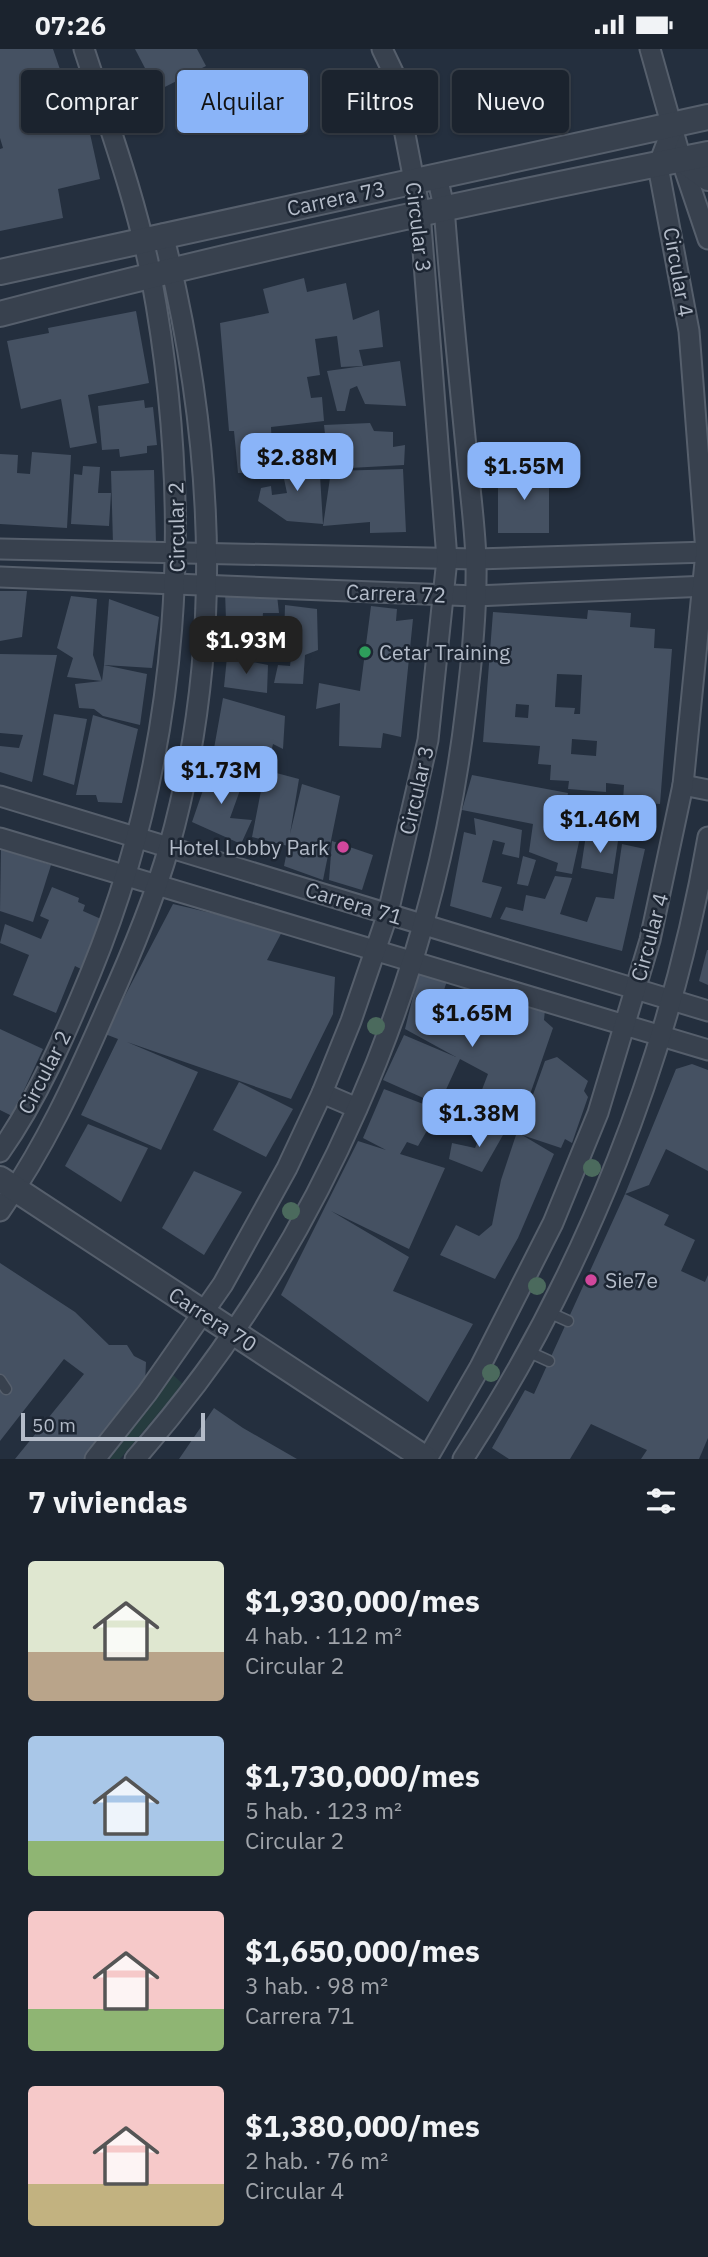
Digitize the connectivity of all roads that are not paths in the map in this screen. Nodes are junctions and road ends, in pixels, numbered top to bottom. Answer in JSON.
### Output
{"nodes":[{"id":1,"x":84,"y":49,"type":"edge"},
{"id":2,"x":382,"y":49,"type":"edge"},
{"id":3,"x":650,"y":49,"type":"edge"},
{"id":4,"x":708,"y":117,"type":"edge"},
{"id":5,"x":673,"y":127,"type":"junction"},
{"id":6,"x":708,"y":154,"type":"edge"},
{"id":7,"x":669,"y":162,"type":"junction"},
{"id":8,"x":708,"y":178,"type":"edge"},
{"id":9,"x":425,"y":179,"type":"junction"},
{"id":10,"x":432,"y":209,"type":"junction"},
{"id":11,"x":152,"y":237,"type":"junction"},
{"id":12,"x":708,"y":239,"type":"edge"},
{"id":13,"x":0,"y":272,"type":"edge"},
{"id":14,"x":161,"y":273,"type":"junction"},
{"id":15,"x":0,"y":314,"type":"edge"},
{"id":16,"x":0,"y":548,"type":"edge"},
{"id":17,"x":178,"y":552,"type":"junction"},
{"id":18,"x":707,"y":552,"type":"edge"},
{"id":19,"x":209,"y":553,"type":"junction"},
{"id":20,"x":447,"y":558,"type":"junction"},
{"id":21,"x":476,"y":559,"type":"junction"},
{"id":22,"x":0,"y":577,"type":"edge"},
{"id":23,"x":177,"y":584,"type":"junction"},
{"id":24,"x":209,"y":585,"type":"junction"},
{"id":25,"x":706,"y":586,"type":"edge"},
{"id":26,"x":445,"y":595,"type":"junction"},
{"id":27,"x":475,"y":596,"type":"junction"},
{"id":28,"x":683,"y":785,"type":"junction"},
{"id":29,"x":708,"y":790,"type":"edge"},
{"id":30,"x":0,"y":796,"type":"edge"},
{"id":31,"x":137,"y":837,"type":"junction"},
{"id":32,"x":708,"y":837,"type":"edge"},
{"id":33,"x":0,"y":838,"type":"edge"},
{"id":34,"x":169,"y":847,"type":"junction"},
{"id":35,"x":126,"y":876,"type":"junction"},
{"id":36,"x":157,"y":885,"type":"junction"},
{"id":37,"x":388,"y":913,"type":"junction"},
{"id":38,"x":424,"y":923,"type":"junction"},
{"id":39,"x":376,"y":951,"type":"junction"},
{"id":40,"x":412,"y":962,"type":"junction"},
{"id":41,"x":636,"y":989,"type":"junction"},
{"id":42,"x":671,"y":998,"type":"junction"},
{"id":43,"x":708,"y":1011,"type":"edge"},
{"id":44,"x":623,"y":1025,"type":"junction"},
{"id":45,"x":660,"y":1036,"type":"junction"},
{"id":46,"x":708,"y":1050,"type":"edge"},
{"id":47,"x":322,"y":1093,"type":"junction"},
{"id":48,"x":357,"y":1108,"type":"junction"},
{"id":49,"x":0,"y":1152,"type":"edge"},
{"id":50,"x":8,"y":1184,"type":"edge"},
{"id":51,"x":0,"y":1211,"type":"edge"},
{"id":52,"x":553,"y":1223,"type":"junction"},
{"id":53,"x":584,"y":1237,"type":"junction"},
{"id":54,"x":548,"y":1312,"type":"junction"},
{"id":55,"x":203,"y":1313,"type":"junction"},
{"id":56,"x":568,"y":1321,"type":"dead end"},
{"id":57,"x":233,"y":1332,"type":"junction"},
{"id":58,"x":527,"y":1351,"type":"junction"},
{"id":59,"x":549,"y":1361,"type":"dead end"},
{"id":60,"x":95,"y":1459,"type":"edge"},
{"id":61,"x":135,"y":1459,"type":"edge"},
{"id":62,"x":427,"y":1459,"type":"edge"},
{"id":63,"x":463,"y":1459,"type":"edge"}],
"edges":[{"from":1,"to":11,"type":"street","name":"Circular 2"},
{"from":2,"to":9,"type":"street","name":"Circular 3"},
{"from":3,"to":5,"type":"street","name":"Circular 4"},
{"from":4,"to":5,"type":"street","name":"Carrera 73"},
{"from":5,"to":7,"type":"street","name":"Circular 4"},
{"from":5,"to":9,"type":"street","name":"Carrera 73"},
{"from":6,"to":7,"type":"street","name":"Carrera 73"},
{"from":7,"to":8,"type":"street"},
{"from":7,"to":10,"type":"street","name":"Carrera 73"},
{"from":7,"to":12,"type":"street","name":"Circular 4"},
{"from":7,"to":18,"type":"street","name":"Circular 4"},
{"from":9,"to":10,"type":"street","name":"Circular 3"},
{"from":9,"to":11,"type":"street","name":"Carrera 73"},
{"from":10,"to":14,"type":"street","name":"Carrera 73"},
{"from":10,"to":20,"type":"street","name":"Circular 3"},
{"from":10,"to":21,"type":"street","name":"Circular 3"},
{"from":11,"to":13,"type":"street","name":"Carrera 73"},
{"from":11,"to":14,"type":"street","name":"Circular 2"},
{"from":14,"to":15,"type":"street","name":"Carrera 73"},
{"from":14,"to":17,"type":"street","name":"Circular 2"},
{"from":14,"to":19,"type":"street","name":"Circular 2"},
{"from":16,"to":17,"type":"street","name":"Carrera 72"},
{"from":17,"to":19,"type":"street","name":"Carrera 72"},
{"from":17,"to":23,"type":"street","name":"Circular 2"},
{"from":18,"to":21,"type":"street","name":"Carrera 72"},
{"from":18,"to":25,"type":"street","name":"Circular 4"},
{"from":19,"to":20,"type":"street","name":"Carrera 72"},
{"from":19,"to":24,"type":"street","name":"Circular 2"},
{"from":20,"to":21,"type":"street","name":"Carrera 72"},
{"from":20,"to":26,"type":"street","name":"Circular 3"},
{"from":21,"to":27,"type":"street","name":"Circular 3"},
{"from":22,"to":23,"type":"street","name":"Carrera 72"},
{"from":23,"to":24,"type":"street","name":"Carrera 72"},
{"from":23,"to":31,"type":"street","name":"Circular 2"},
{"from":24,"to":26,"type":"street","name":"Carrera 72"},
{"from":24,"to":34,"type":"street","name":"Circular 2"},
{"from":25,"to":27,"type":"street","name":"Carrera 72"},
{"from":25,"to":28,"type":"street","name":"Circular 4"},
{"from":26,"to":27,"type":"street","name":"Carrera 72"},
{"from":26,"to":37,"type":"street","name":"Circular 3"},
{"from":27,"to":38,"type":"street","name":"Circular 3"},
{"from":28,"to":29,"type":"street"},
{"from":28,"to":41,"type":"street","name":"Circular 4"},
{"from":30,"to":31,"type":"street","name":"Carrera 71"},
{"from":31,"to":34,"type":"street","name":"Carrera 71"},
{"from":31,"to":35,"type":"street","name":"Circular 2"},
{"from":32,"to":42,"type":"street","name":"Circular 4"},
{"from":33,"to":35,"type":"street","name":"Carrera 71"},
{"from":34,"to":36,"type":"street","name":"Circular 2"},
{"from":34,"to":37,"type":"street","name":"Carrera 71"},
{"from":35,"to":36,"type":"street","name":"Carrera 71"},
{"from":35,"to":49,"type":"street","name":"Circular 2"},
{"from":36,"to":39,"type":"street","name":"Carrera 71"},
{"from":36,"to":50,"type":"street","name":"Circular 2"},
{"from":37,"to":38,"type":"street","name":"Carrera 71"},
{"from":37,"to":39,"type":"street","name":"Circular 3"},
{"from":38,"to":40,"type":"street","name":"Circular 3"},
{"from":38,"to":41,"type":"street","name":"Carrera 71"},
{"from":39,"to":40,"type":"street","name":"Carrera 71"},
{"from":39,"to":47,"type":"street","name":"Circular 3"},
{"from":40,"to":44,"type":"street","name":"Carrera 71"},
{"from":40,"to":48,"type":"street","name":"Circular 3"},
{"from":41,"to":42,"type":"street","name":"Carrera 71"},
{"from":41,"to":44,"type":"street","name":"Circular 4"},
{"from":42,"to":43,"type":"street","name":"Carrera 71"},
{"from":42,"to":45,"type":"street","name":"Circular 4"},
{"from":44,"to":45,"type":"street","name":"Carrera 71"},
{"from":44,"to":52,"type":"street","name":"Circular 4"},
{"from":45,"to":46,"type":"street","name":"Carrera 71"},
{"from":45,"to":53,"type":"street","name":"Circular 4"},
{"from":47,"to":48,"type":"street"},
{"from":47,"to":55,"type":"street","name":"Circular 3"},
{"from":48,"to":57,"type":"street","name":"Circular 3"},
{"from":50,"to":51,"type":"street","name":"Circular 2"},
{"from":50,"to":55,"type":"street","name":"Carrera 70"},
{"from":52,"to":53,"type":"street"},
{"from":52,"to":62,"type":"street","name":"Circular 4"},
{"from":53,"to":54,"type":"street","name":"Circular 4"},
{"from":54,"to":56,"type":"lane"},
{"from":54,"to":58,"type":"street","name":"Circular 4"},
{"from":55,"to":57,"type":"street","name":"Carrera 70"},
{"from":55,"to":60,"type":"street","name":"Circular 3"},
{"from":57,"to":61,"type":"street","name":"Circular 3"},
{"from":57,"to":62,"type":"street","name":"Carrera 70"},
{"from":58,"to":59,"type":"lane"},
{"from":58,"to":63,"type":"street","name":"Circular 4"}]}
